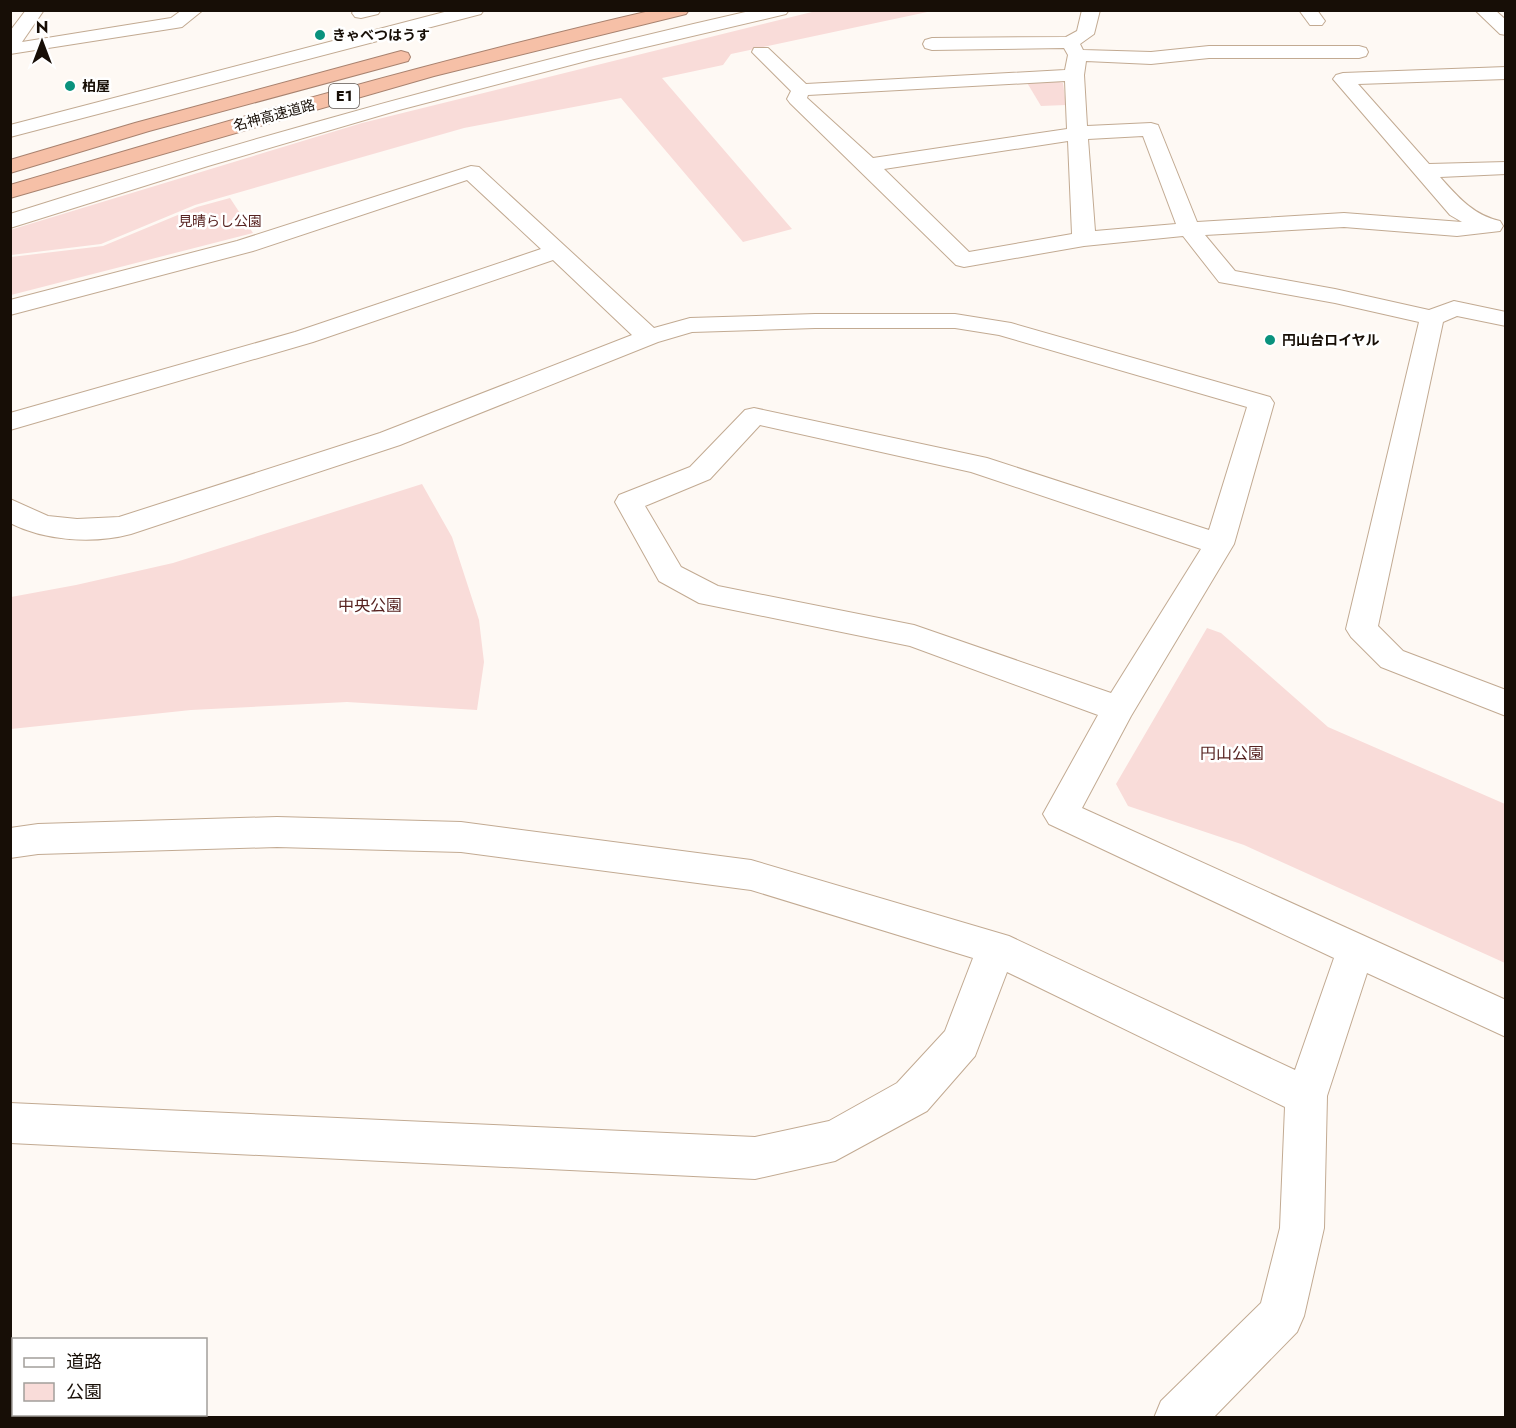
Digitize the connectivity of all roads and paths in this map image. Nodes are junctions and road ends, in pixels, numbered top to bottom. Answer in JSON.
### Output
{"nodes":[{"id":1,"x":35,"y":10,"type":"edge"},
{"id":2,"x":194,"y":10,"type":"edge"},
{"id":3,"x":475,"y":10,"type":"edge"},
{"id":4,"x":680,"y":10,"type":"edge"},
{"id":5,"x":780,"y":10,"type":"edge"},
{"id":6,"x":1091,"y":10,"type":"edge"},
{"id":7,"x":1484,"y":10,"type":"edge"},
{"id":8,"x":442,"y":14,"type":"edge"},
{"id":9,"x":106,"y":19,"type":"dead end"},
{"id":10,"x":1506,"y":30,"type":"edge"},
{"id":11,"x":96,"y":36,"type":"junction"},
{"id":12,"x":932,"y":44,"type":"dead end"},
{"id":13,"x":10,"y":47,"type":"edge"},
{"id":14,"x":761,"y":52,"type":"dead end"},
{"id":15,"x":1359,"y":52,"type":"dead end"},
{"id":16,"x":417,"y":53,"type":"dead end"},
{"id":17,"x":1074,"y":57,"type":"junction"},
{"id":18,"x":1335,"y":64,"type":"junction"},
{"id":19,"x":1506,"y":72,"type":"edge"},
{"id":20,"x":801,"y":90,"type":"junction"},
{"id":21,"x":10,"y":131,"type":"edge"},
{"id":22,"x":1079,"y":133,"type":"junction"},
{"id":23,"x":868,"y":165,"type":"junction"},
{"id":24,"x":10,"y":166,"type":"edge"},
{"id":25,"x":1506,"y":168,"type":"edge"},
{"id":26,"x":1424,"y":171,"type":"junction"},
{"id":27,"x":10,"y":192,"type":"edge"},
{"id":28,"x":10,"y":221,"type":"edge"},
{"id":29,"x":1495,"y":226,"type":"edge"},
{"id":30,"x":1189,"y":230,"type":"junction"},
{"id":31,"x":1084,"y":239,"type":"junction"},
{"id":32,"x":555,"y":252,"type":"junction"},
{"id":33,"x":10,"y":308,"type":"edge"},
{"id":34,"x":1432,"y":318,"type":"junction"},
{"id":35,"x":1506,"y":319,"type":"edge"},
{"id":36,"x":649,"y":338,"type":"junction"},
{"id":37,"x":10,"y":422,"type":"edge"},
{"id":38,"x":10,"y":508,"type":"edge"},
{"id":39,"x":1219,"y":544,"type":"junction"},
{"id":40,"x":1506,"y":704,"type":"edge"},
{"id":41,"x":1118,"y":709,"type":"junction"},
{"id":42,"x":10,"y":843,"type":"edge"},
{"id":43,"x":996,"y":948,"type":"junction"},
{"id":44,"x":1355,"y":951,"type":"junction"},
{"id":45,"x":1506,"y":1019,"type":"edge"},
{"id":46,"x":1306,"y":1096,"type":"junction"},
{"id":47,"x":10,"y":1123,"type":"edge"},
{"id":48,"x":1178,"y":1418,"type":"edge"}],
"edges":[{"from":1,"to":13,"type":"street"},
{"from":2,"to":11,"type":"street"},
{"from":3,"to":8,"type":"street"},
{"from":4,"to":27,"type":"highway","name":"名神高速道路","number":"E1"},
{"from":5,"to":28,"type":"street"},
{"from":6,"to":17,"type":"street"},
{"from":7,"to":10,"type":"street"},
{"from":8,"to":21,"type":"street"},
{"from":9,"to":11,"type":"street"},
{"from":11,"to":13,"type":"street"},
{"from":12,"to":17,"type":"street"},
{"from":14,"to":20,"type":"street"},
{"from":15,"to":18,"type":"street"},
{"from":16,"to":24,"type":"highway","name":"名神高速道路","number":"E1"},
{"from":17,"to":18,"type":"street"},
{"from":17,"to":20,"type":"street"},
{"from":17,"to":22,"type":"street"},
{"from":18,"to":19,"type":"street"},
{"from":18,"to":26,"type":"street"},
{"from":20,"to":23,"type":"street"},
{"from":22,"to":23,"type":"street"},
{"from":22,"to":30,"type":"street"},
{"from":22,"to":31,"type":"street"},
{"from":23,"to":31,"type":"street"},
{"from":25,"to":26,"type":"street"},
{"from":26,"to":29,"type":"street"},
{"from":29,"to":30,"type":"street"},
{"from":30,"to":31,"type":"street"},
{"from":30,"to":34,"type":"street"},
{"from":32,"to":33,"type":"street"},
{"from":32,"to":36,"type":"street"},
{"from":32,"to":37,"type":"street"},
{"from":34,"to":35,"type":"street"},
{"from":34,"to":40,"type":"street"},
{"from":36,"to":38,"type":"street"},
{"from":36,"to":39,"type":"street"},
{"from":39,"to":41,"type":"street"},
{"from":39,"to":41,"type":"street"},
{"from":41,"to":44,"type":"street"},
{"from":42,"to":43,"type":"street"},
{"from":43,"to":46,"type":"street"},
{"from":43,"to":47,"type":"street"},
{"from":44,"to":45,"type":"street"},
{"from":44,"to":46,"type":"street"},
{"from":46,"to":48,"type":"street"}]}
